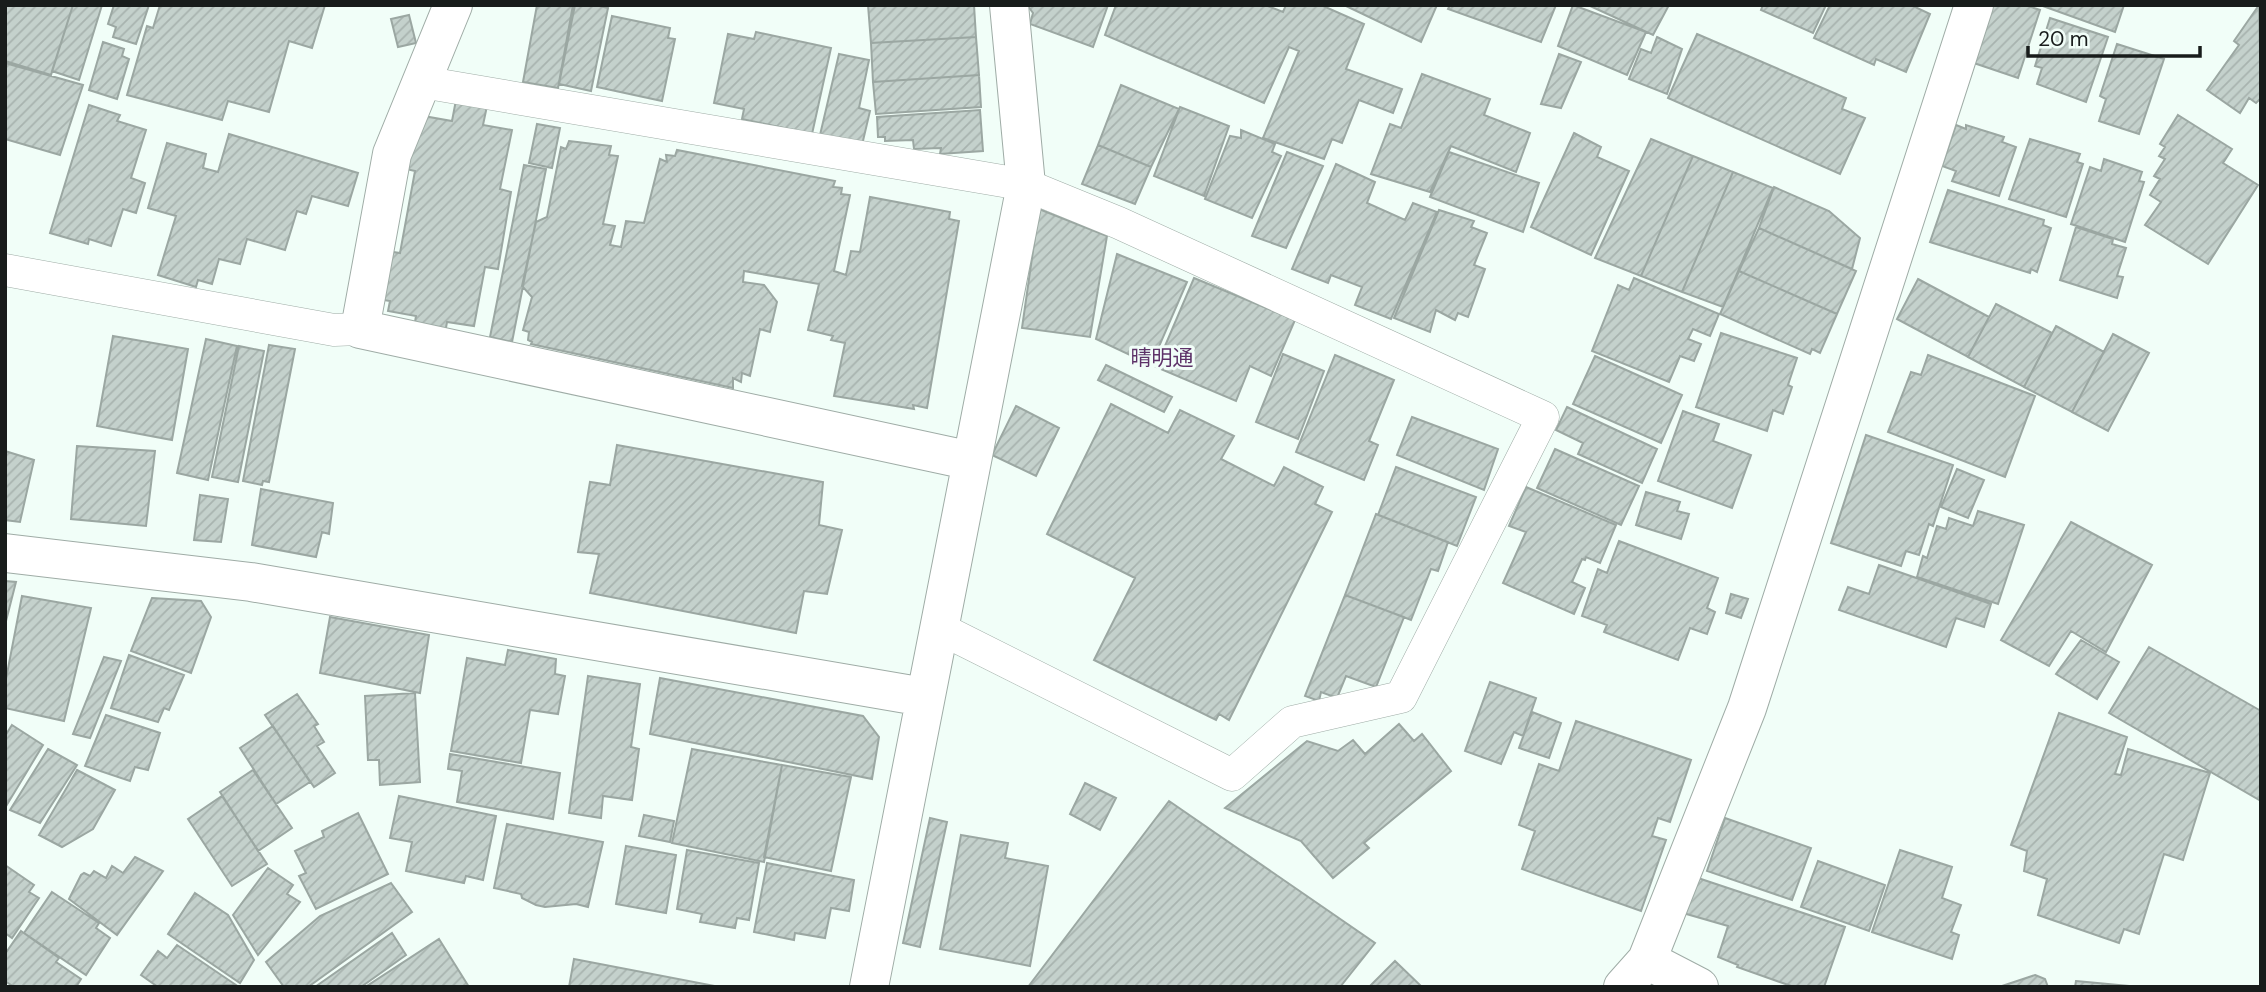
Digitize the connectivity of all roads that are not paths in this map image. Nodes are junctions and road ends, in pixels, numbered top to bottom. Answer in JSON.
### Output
{"nodes":[{"id":1,"x":453,"y":5,"type":"edge"},
{"id":2,"x":1009,"y":5,"type":"edge"},
{"id":3,"x":1974,"y":5,"type":"edge"},
{"id":4,"x":422,"y":82,"type":"junction"},
{"id":5,"x":1026,"y":185,"type":"junction"},
{"id":6,"x":5,"y":270,"type":"edge"},
{"id":7,"x":360,"y":329,"type":"junction"},
{"id":8,"x":972,"y":461,"type":"junction"},
{"id":9,"x":5,"y":553,"type":"edge"},
{"id":10,"x":939,"y":628,"type":"junction"},
{"id":11,"x":924,"y":697,"type":"junction"},
{"id":12,"x":1635,"y":973,"type":"edge"},
{"id":13,"x":869,"y":987,"type":"edge"},
{"id":14,"x":1699,"y":987,"type":"edge"}],
"edges":[{"from":1,"to":4,"type":"street"},
{"from":2,"to":5,"type":"street"},
{"from":3,"to":12,"type":"street"},
{"from":4,"to":5,"type":"lane"},
{"from":4,"to":7,"type":"street"},
{"from":5,"to":8,"type":"street"},
{"from":5,"to":10,"type":"lane"},
{"from":6,"to":7,"type":"lane"},
{"from":7,"to":8,"type":"street"},
{"from":8,"to":10,"type":"street"},
{"from":9,"to":11,"type":"street"},
{"from":10,"to":11,"type":"street"},
{"from":11,"to":13,"type":"street"},
{"from":12,"to":14,"type":"street"}]}
